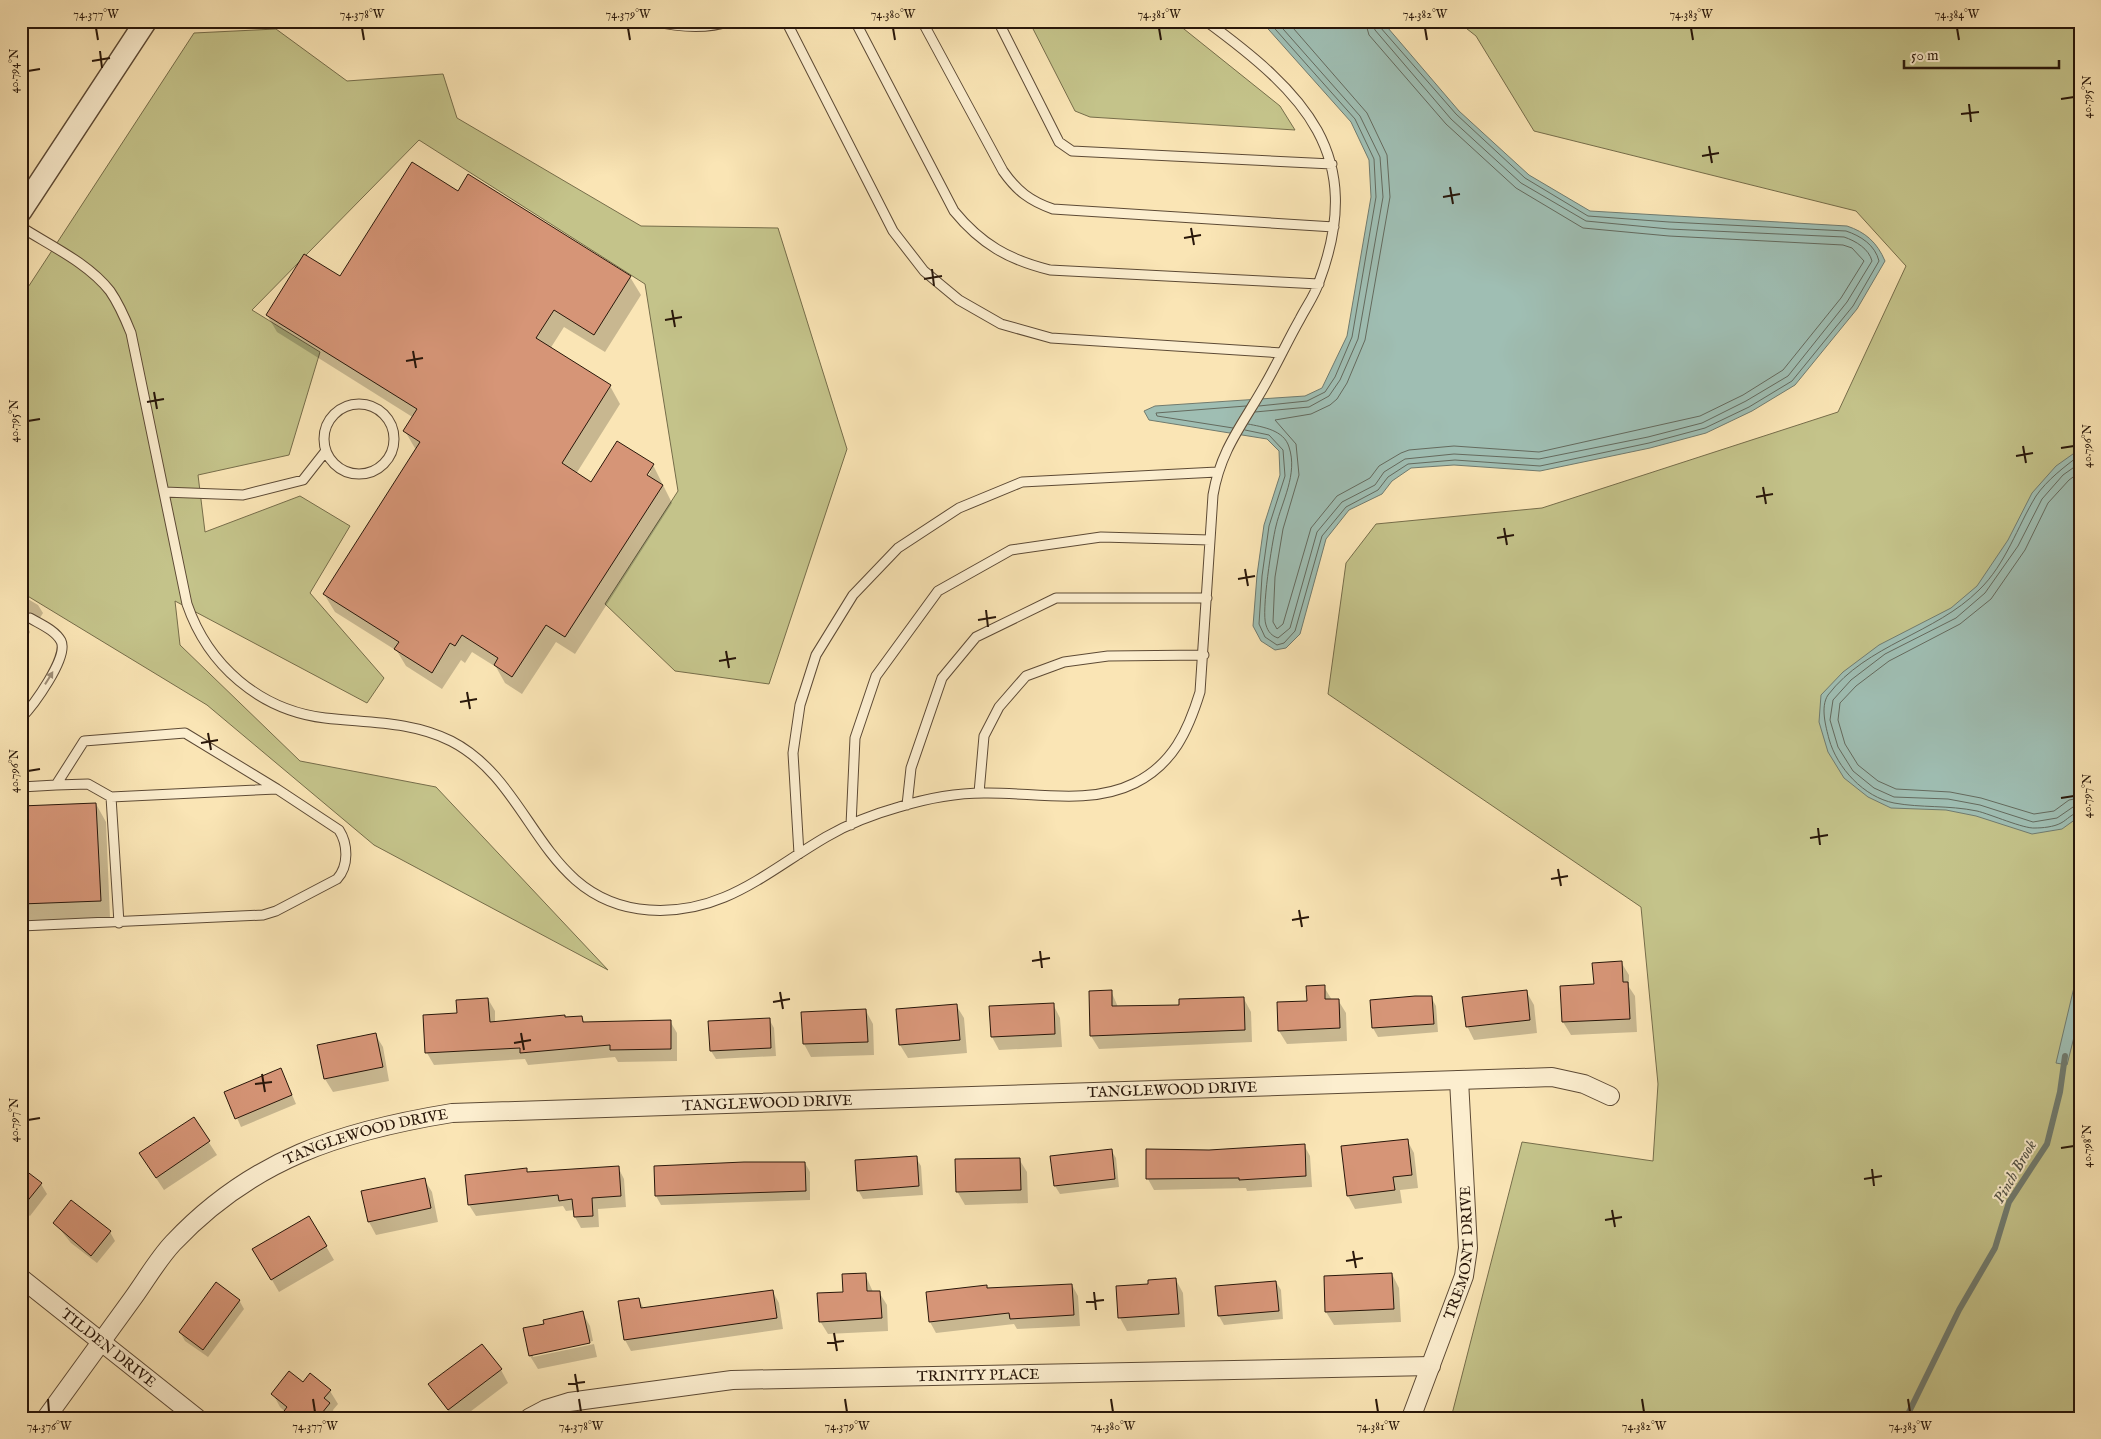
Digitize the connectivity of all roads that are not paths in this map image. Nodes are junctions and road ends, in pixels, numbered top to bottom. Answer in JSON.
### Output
{"nodes":[{"id":1,"x":146,"y":21,"type":"edge"},
{"id":2,"x":653,"y":21,"type":"edge"},
{"id":3,"x":730,"y":21,"type":"edge"},
{"id":4,"x":786,"y":21,"type":"edge"},
{"id":5,"x":855,"y":21,"type":"edge"},
{"id":6,"x":922,"y":21,"type":"edge"},
{"id":7,"x":998,"y":21,"type":"edge"},
{"id":8,"x":1206,"y":21,"type":"edge"},
{"id":9,"x":1332,"y":164,"type":"junction"},
{"id":10,"x":21,"y":211,"type":"edge"},
{"id":11,"x":21,"y":227,"type":"edge"},
{"id":12,"x":1334,"y":227,"type":"junction"},
{"id":13,"x":1319,"y":284,"type":"junction"},
{"id":14,"x":1282,"y":353,"type":"junction"},
{"id":15,"x":325,"y":452,"type":"junction"},
{"id":16,"x":1217,"y":472,"type":"junction"},
{"id":17,"x":164,"y":492,"type":"junction"},
{"id":18,"x":1210,"y":540,"type":"junction"},
{"id":19,"x":1207,"y":598,"type":"junction"},
{"id":20,"x":30,"y":618,"type":"dead end"},
{"id":21,"x":1204,"y":655,"type":"junction"},
{"id":22,"x":21,"y":718,"type":"edge"},
{"id":23,"x":56,"y":785,"type":"junction"},
{"id":24,"x":21,"y":787,"type":"edge"},
{"id":25,"x":278,"y":789,"type":"junction"},
{"id":26,"x":979,"y":793,"type":"junction"},
{"id":27,"x":112,"y":798,"type":"junction"},
{"id":28,"x":907,"y":805,"type":"junction"},
{"id":29,"x":851,"y":825,"type":"junction"},
{"id":30,"x":799,"y":854,"type":"junction"},
{"id":31,"x":119,"y":922,"type":"junction"},
{"id":32,"x":21,"y":926,"type":"edge"},
{"id":33,"x":1459,"y":1080,"type":"junction"},
{"id":34,"x":1610,"y":1096,"type":"dead end"},
{"id":35,"x":21,"y":1278,"type":"edge"},
{"id":36,"x":101,"y":1342,"type":"junction"},
{"id":37,"x":1431,"y":1366,"type":"junction"},
{"id":38,"x":46,"y":1418,"type":"edge"},
{"id":39,"x":197,"y":1418,"type":"edge"},
{"id":40,"x":529,"y":1418,"type":"edge"},
{"id":41,"x":1411,"y":1418,"type":"edge"}],
"edges":[{"from":1,"to":10,"type":"street"},
{"from":2,"to":3,"type":"lane"},
{"from":4,"to":14,"type":"lane"},
{"from":5,"to":13,"type":"lane"},
{"from":6,"to":12,"type":"lane"},
{"from":7,"to":9,"type":"lane"},
{"from":8,"to":9,"type":"lane"},
{"from":9,"to":12,"type":"lane"},
{"from":11,"to":17,"type":"lane"},
{"from":12,"to":13,"type":"lane"},
{"from":13,"to":14,"type":"lane"},
{"from":14,"to":16,"type":"lane"},
{"from":15,"to":15,"type":"lane"},
{"from":15,"to":17,"type":"lane"},
{"from":16,"to":18,"type":"lane"},
{"from":16,"to":30,"type":"lane"},
{"from":17,"to":30,"type":"lane"},
{"from":18,"to":19,"type":"lane"},
{"from":18,"to":29,"type":"lane"},
{"from":19,"to":21,"type":"lane"},
{"from":19,"to":28,"type":"lane"},
{"from":22,"to":20,"type":"lane","one_way":true},
{"from":21,"to":26,"type":"lane"},
{"from":21,"to":26,"type":"lane"},
{"from":23,"to":24,"type":"lane"},
{"from":23,"to":25,"type":"lane"},
{"from":23,"to":27,"type":"lane"},
{"from":25,"to":27,"type":"lane"},
{"from":25,"to":31,"type":"lane"},
{"from":26,"to":28,"type":"lane"},
{"from":27,"to":31,"type":"lane"},
{"from":28,"to":29,"type":"lane"},
{"from":29,"to":30,"type":"lane"},
{"from":31,"to":32,"type":"lane"},
{"from":33,"to":34,"type":"street","name":"TANGLEWOOD DRIVE"},
{"from":33,"to":36,"type":"street","name":"TANGLEWOOD DRIVE"},
{"from":33,"to":37,"type":"street","name":"TREMONT DRIVE"},
{"from":35,"to":36,"type":"street","name":"TILDEN DRIVE"},
{"from":36,"to":38,"type":"street","name":"TANGLEWOOD DRIVE"},
{"from":36,"to":39,"type":"street","name":"TILDEN DRIVE"},
{"from":37,"to":40,"type":"street","name":"TRINITY PLACE"},
{"from":37,"to":41,"type":"street","name":"TREMONT DRIVE"}]}
